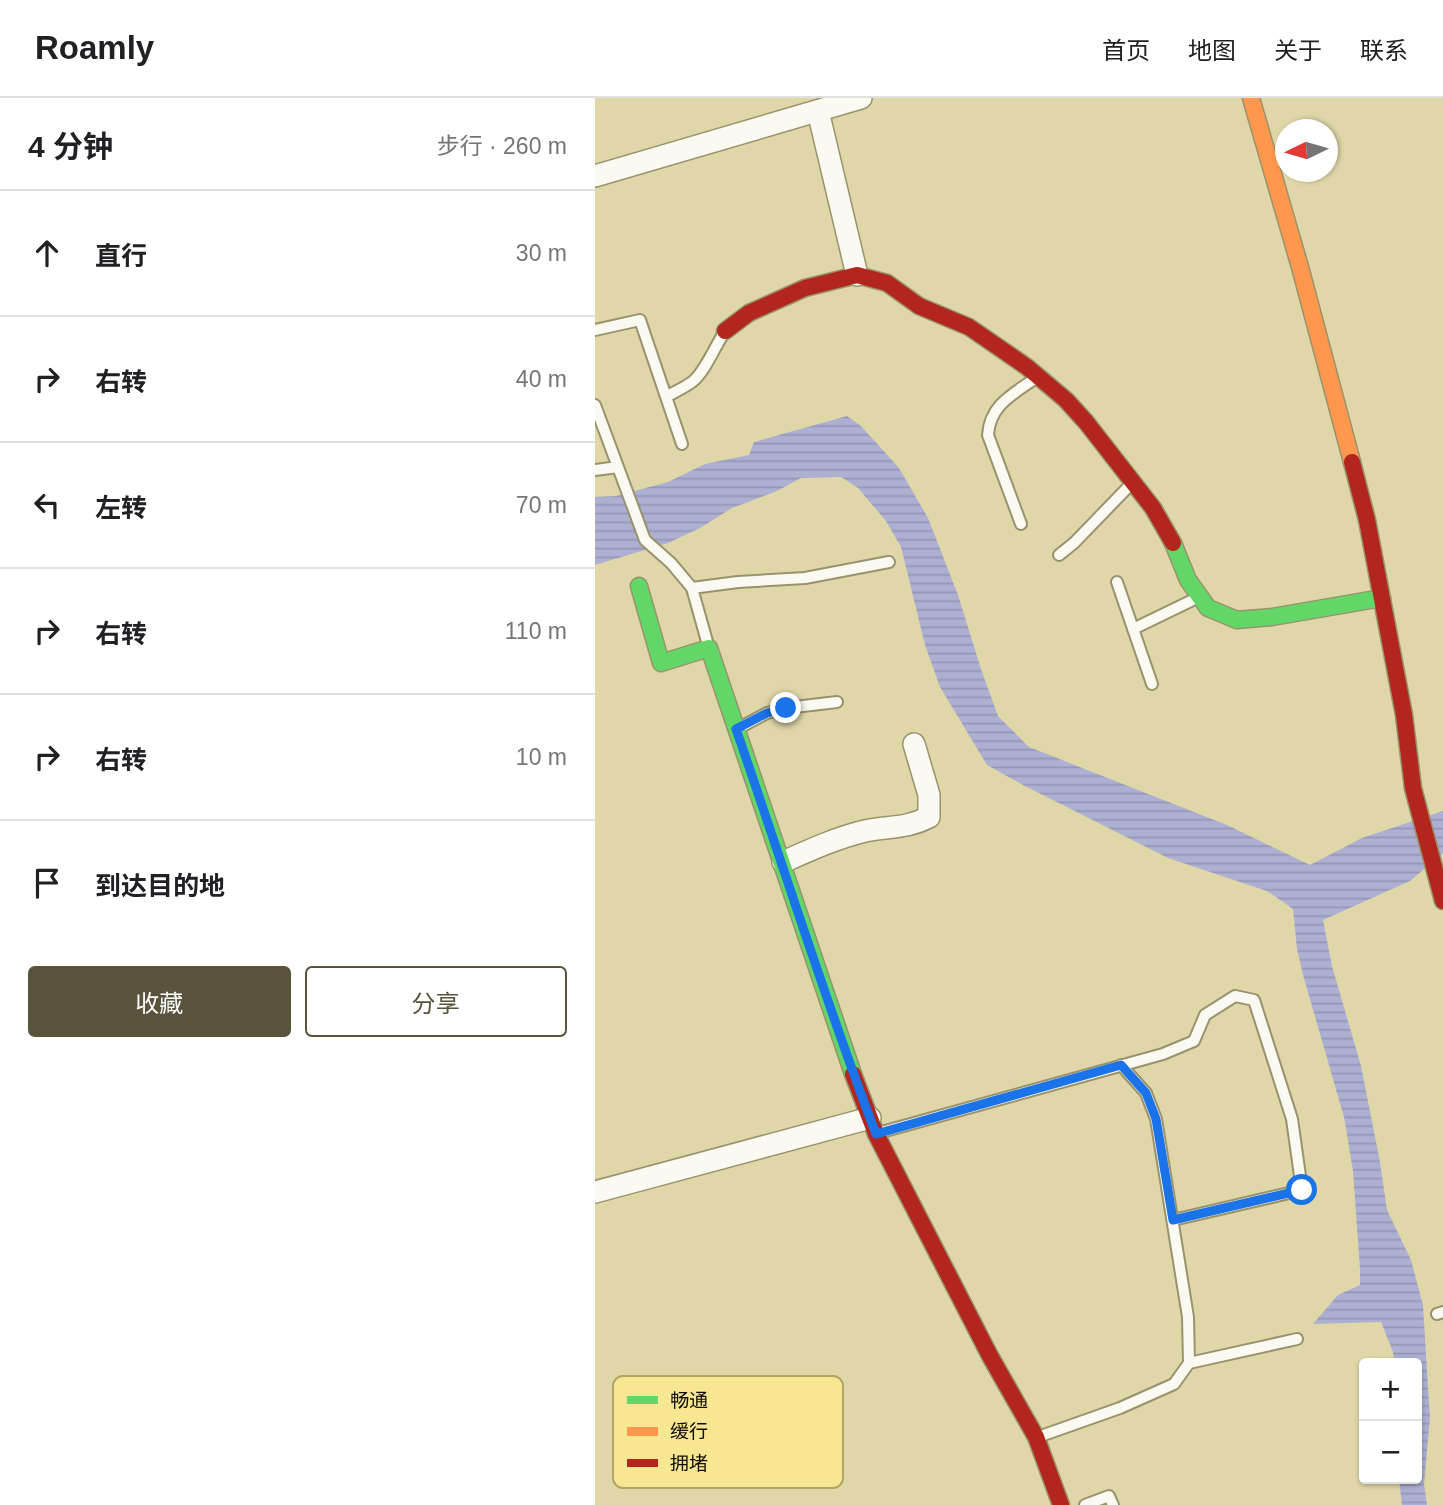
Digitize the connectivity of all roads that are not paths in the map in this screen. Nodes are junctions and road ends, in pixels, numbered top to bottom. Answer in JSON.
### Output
{"nodes":[{"id":1,"x":861,"y":98,"type":"edge"},
{"id":2,"x":1251,"y":98,"type":"edge"},
{"id":3,"x":818,"y":111,"type":"junction"},
{"id":4,"x":595,"y":176,"type":"edge"},
{"id":5,"x":857,"y":275,"type":"junction"},
{"id":6,"x":595,"y":330,"type":"edge"},
{"id":7,"x":725,"y":331,"type":"joint"},
{"id":8,"x":1038,"y":376,"type":"junction"},
{"id":9,"x":666,"y":397,"type":"junction"},
{"id":10,"x":595,"y":405,"type":"edge"},
{"id":11,"x":682,"y":444,"type":"dead end"},
{"id":12,"x":618,"y":467,"type":"junction"},
{"id":13,"x":595,"y":470,"type":"edge"},
{"id":14,"x":1132,"y":483,"type":"junction"},
{"id":15,"x":1021,"y":524,"type":"dead end"},
{"id":16,"x":1059,"y":555,"type":"dead end"},
{"id":17,"x":889,"y":562,"type":"dead end"},
{"id":18,"x":1117,"y":582,"type":"dead end"},
{"id":19,"x":639,"y":586,"type":"dead end"},
{"id":20,"x":692,"y":588,"type":"junction"},
{"id":21,"x":1200,"y":596,"type":"junction"},
{"id":22,"x":1382,"y":598,"type":"junction"},
{"id":23,"x":1133,"y":629,"type":"junction"},
{"id":24,"x":709,"y":648,"type":"junction"},
{"id":25,"x":1152,"y":684,"type":"dead end"},
{"id":26,"x":837,"y":702,"type":"dead end"},
{"id":27,"x":736,"y":729,"type":"junction"},
{"id":28,"x":914,"y":744,"type":"dead end"},
{"id":29,"x":783,"y":862,"type":"junction"},
{"id":30,"x":1443,"y":901,"type":"edge"},
{"id":31,"x":1121,"y":1065,"type":"junction"},
{"id":32,"x":873,"y":1126,"type":"junction"},
{"id":33,"x":595,"y":1192,"type":"edge"},
{"id":34,"x":1173,"y":1220,"type":"junction"},
{"id":35,"x":1297,"y":1339,"type":"dead end"},
{"id":36,"x":1189,"y":1363,"type":"junction"},
{"id":37,"x":1036,"y":1437,"type":"junction"},
{"id":38,"x":1061,"y":1505,"type":"edge"},
{"id":39,"x":1085,"y":1505,"type":"edge"},
{"id":40,"x":1113,"y":1505,"type":"edge"}],
"edges":[{"from":1,"to":3,"type":"street"},
{"from":2,"to":22,"type":"street"},
{"from":3,"to":4,"type":"street"},
{"from":3,"to":5,"type":"street"},
{"from":5,"to":7,"type":"street"},
{"from":5,"to":8,"type":"street"},
{"from":6,"to":9,"type":"lane"},
{"from":7,"to":9,"type":"lane"},
{"from":8,"to":14,"type":"street"},
{"from":8,"to":15,"type":"lane"},
{"from":9,"to":11,"type":"lane"},
{"from":10,"to":12,"type":"lane"},
{"from":12,"to":13,"type":"lane"},
{"from":12,"to":20,"type":"lane"},
{"from":14,"to":16,"type":"lane"},
{"from":14,"to":21,"type":"street"},
{"from":17,"to":20,"type":"lane"},
{"from":18,"to":23,"type":"lane"},
{"from":19,"to":24,"type":"street"},
{"from":20,"to":24,"type":"lane"},
{"from":21,"to":22,"type":"street"},
{"from":21,"to":23,"type":"lane"},
{"from":22,"to":30,"type":"street"},
{"from":23,"to":25,"type":"lane"},
{"from":24,"to":27,"type":"street"},
{"from":26,"to":27,"type":"lane"},
{"from":27,"to":29,"type":"street"},
{"from":28,"to":29,"type":"street"},
{"from":29,"to":32,"type":"street"},
{"from":31,"to":32,"type":"lane"},
{"from":31,"to":34,"type":"lane"},
{"from":31,"to":34,"type":"lane"},
{"from":32,"to":33,"type":"street"},
{"from":32,"to":37,"type":"street"},
{"from":34,"to":36,"type":"lane"},
{"from":35,"to":36,"type":"lane"},
{"from":36,"to":37,"type":"lane"},
{"from":37,"to":38,"type":"street"},
{"from":39,"to":40,"type":"lane"}]}
